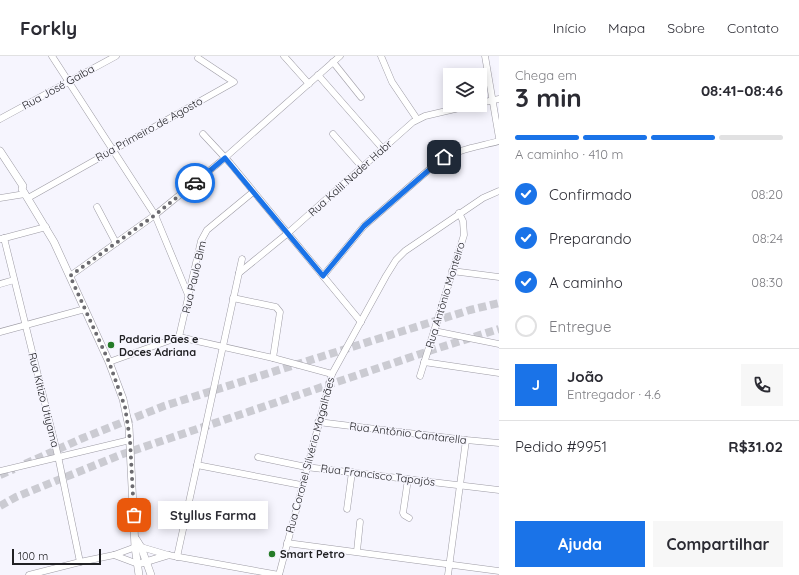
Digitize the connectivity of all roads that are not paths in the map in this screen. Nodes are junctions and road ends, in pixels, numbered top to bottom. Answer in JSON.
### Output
{"nodes":[{"id":1,"x":52,"y":56,"type":"edge"},
{"id":2,"x":116,"y":56,"type":"edge"},
{"id":3,"x":284,"y":56,"type":"edge"},
{"id":4,"x":340,"y":56,"type":"edge"},
{"id":5,"x":485,"y":56,"type":"edge"},
{"id":6,"x":380,"y":57,"type":"edge"},
{"id":7,"x":198,"y":58,"type":"dead end"},
{"id":8,"x":332,"y":62,"type":"junction"},
{"id":9,"x":318,"y":75,"type":"junction"},
{"id":10,"x":68,"y":81,"type":"junction"},
{"id":11,"x":309,"y":84,"type":"junction"},
{"id":12,"x":361,"y":97,"type":"dead end"},
{"id":13,"x":499,"y":99,"type":"edge"},
{"id":14,"x":492,"y":100,"type":"junction"},
{"id":15,"x":487,"y":101,"type":"edge"},
{"id":16,"x":445,"y":112,"type":"edge"},
{"id":17,"x":0,"y":119,"type":"edge"},
{"id":18,"x":418,"y":119,"type":"junction"},
{"id":19,"x":203,"y":134,"type":"dead end"},
{"id":20,"x":333,"y":134,"type":"dead end"},
{"id":21,"x":499,"y":138,"type":"edge"},
{"id":22,"x":499,"y":142,"type":"edge"},
{"id":23,"x":113,"y":149,"type":"junction"},
{"id":24,"x":383,"y":149,"type":"junction"},
{"id":25,"x":0,"y":151,"type":"edge"},
{"id":26,"x":225,"y":158,"type":"junction"},
{"id":27,"x":0,"y":159,"type":"edge"},
{"id":28,"x":362,"y":167,"type":"junction"},
{"id":29,"x":499,"y":190,"type":"edge"},
{"id":30,"x":253,"y":192,"type":"junction"},
{"id":31,"x":25,"y":194,"type":"junction"},
{"id":32,"x":0,"y":198,"type":"edge"},
{"id":33,"x":98,"y":207,"type":"dead end"},
{"id":34,"x":459,"y":213,"type":"junction"},
{"id":35,"x":155,"y":215,"type":"junction"},
{"id":36,"x":46,"y":227,"type":"junction"},
{"id":37,"x":288,"y":233,"type":"junction"},
{"id":38,"x":2,"y":239,"type":"edge"},
{"id":39,"x":116,"y":244,"type":"junction"},
{"id":40,"x":242,"y":259,"type":"dead end"},
{"id":41,"x":452,"y":271,"type":"junction"},
{"id":42,"x":239,"y":273,"type":"junction"},
{"id":43,"x":70,"y":276,"type":"junction"},
{"id":44,"x":323,"y":276,"type":"junction"},
{"id":45,"x":499,"y":277,"type":"edge"},
{"id":46,"x":14,"y":280,"type":"junction"},
{"id":47,"x":0,"y":284,"type":"edge"},
{"id":48,"x":189,"y":297,"type":"junction"},
{"id":49,"x":233,"y":298,"type":"junction"},
{"id":50,"x":84,"y":308,"type":"junction"},
{"id":51,"x":361,"y":322,"type":"junction"},
{"id":52,"x":25,"y":326,"type":"junction"},
{"id":53,"x":434,"y":331,"type":"junction"},
{"id":54,"x":0,"y":332,"type":"edge"},
{"id":55,"x":179,"y":337,"type":"junction"},
{"id":56,"x":499,"y":344,"type":"edge"},
{"id":57,"x":223,"y":346,"type":"junction"},
{"id":58,"x":273,"y":358,"type":"junction"},
{"id":59,"x":109,"y":362,"type":"junction"},
{"id":60,"x":424,"y":362,"type":"junction"},
{"id":61,"x":499,"y":373,"type":"edge"},
{"id":62,"x":332,"y":374,"type":"junction"},
{"id":63,"x":420,"y":376,"type":"dead end"},
{"id":64,"x":318,"y":422,"type":"junction"},
{"id":65,"x":130,"y":440,"type":"junction"},
{"id":66,"x":466,"y":440,"type":"junction"},
{"id":67,"x":499,"y":443,"type":"edge"},
{"id":68,"x":58,"y":456,"type":"junction"},
{"id":69,"x":258,"y":457,"type":"dead end"},
{"id":70,"x":197,"y":465,"type":"junction"},
{"id":71,"x":306,"y":466,"type":"junction"},
{"id":72,"x":0,"y":470,"type":"edge"},
{"id":73,"x":352,"y":472,"type":"junction"},
{"id":74,"x":408,"y":479,"type":"junction"},
{"id":75,"x":302,"y":485,"type":"junction"},
{"id":76,"x":460,"y":485,"type":"junction"},
{"id":77,"x":499,"y":490,"type":"edge"},
{"id":78,"x":347,"y":509,"type":"dead end"},
{"id":79,"x":409,"y":518,"type":"dead end"},
{"id":80,"x":360,"y":522,"type":"dead end"},
{"id":81,"x":287,"y":543,"type":"junction"},
{"id":82,"x":138,"y":547,"type":"junction"},
{"id":83,"x":357,"y":551,"type":"junction"},
{"id":84,"x":114,"y":555,"type":"junction"},
{"id":85,"x":168,"y":555,"type":"junction"},
{"id":86,"x":177,"y":557,"type":"junction"},
{"id":87,"x":80,"y":562,"type":"junction"},
{"id":88,"x":146,"y":563,"type":"junction"},
{"id":89,"x":138,"y":564,"type":"junction"},
{"id":90,"x":450,"y":564,"type":"junction"},
{"id":91,"x":499,"y":571,"type":"edge"},
{"id":92,"x":29,"y":575,"type":"edge"},
{"id":93,"x":139,"y":575,"type":"edge"},
{"id":94,"x":151,"y":575,"type":"edge"},
{"id":95,"x":279,"y":575,"type":"edge"},
{"id":96,"x":448,"y":575,"type":"edge"}],
"edges":[{"from":1,"to":10,"type":"street"},
{"from":2,"to":10,"type":"street","name":"Rua José Gaiba"},
{"from":3,"to":11,"type":"street"},
{"from":4,"to":8,"type":"street"},
{"from":5,"to":14,"type":"street"},
{"from":6,"to":18,"type":"street"},
{"from":7,"to":23,"type":"street","name":"Rua Primeiro de Agosto"},
{"from":8,"to":9,"type":"street"},
{"from":8,"to":12,"type":"street"},
{"from":9,"to":11,"type":"street"},
{"from":9,"to":24,"type":"street"},
{"from":10,"to":17,"type":"street","name":"Rua José Gaiba"},
{"from":10,"to":23,"type":"street"},
{"from":11,"to":26,"type":"street"},
{"from":13,"to":14,"type":"street"},
{"from":14,"to":15,"type":"street"},
{"from":14,"to":21,"type":"street"},
{"from":16,"to":18,"type":"street","name":"Rua Kalil Nader Habr"},
{"from":18,"to":24,"type":"street","name":"Rua Kalil Nader Habr"},
{"from":19,"to":26,"type":"street"},
{"from":20,"to":28,"type":"street"},
{"from":22,"to":44,"type":"street"},
{"from":23,"to":31,"type":"street","name":"Rua Primeiro de Agosto"},
{"from":23,"to":35,"type":"street"},
{"from":24,"to":28,"type":"street","name":"Rua Kalil Nader Habr"},
{"from":25,"to":31,"type":"main road"},
{"from":26,"to":30,"type":"street"},
{"from":26,"to":35,"type":"street"},
{"from":27,"to":31,"type":"main road"},
{"from":28,"to":37,"type":"street","name":"Rua Kalil Nader Habr"},
{"from":29,"to":34,"type":"street","name":"Rua Coronel Silvério Magalhães"},
{"from":30,"to":37,"type":"street"},
{"from":30,"to":48,"type":"street","name":"Rua Paulo Bim"},
{"from":31,"to":32,"type":"street"},
{"from":31,"to":36,"type":"main road"},
{"from":33,"to":39,"type":"street"},
{"from":34,"to":41,"type":"street","name":"Rua Antônio Monteiro"},
{"from":34,"to":51,"type":"street","name":"Rua Coronel Silvério Magalhães"},
{"from":35,"to":39,"type":"street"},
{"from":35,"to":48,"type":"street"},
{"from":36,"to":38,"type":"street"},
{"from":36,"to":43,"type":"main road"},
{"from":37,"to":42,"type":"street","name":"Rua Kalil Nader Habr"},
{"from":37,"to":44,"type":"street"},
{"from":38,"to":46,"type":"street","name":"Rua Kitizo Utiyama"},
{"from":39,"to":43,"type":"street"},
{"from":40,"to":42,"type":"street"},
{"from":41,"to":45,"type":"street"},
{"from":41,"to":53,"type":"street","name":"Rua Antônio Monteiro"},
{"from":42,"to":49,"type":"street"},
{"from":43,"to":50,"type":"main road"},
{"from":44,"to":51,"type":"street"},
{"from":46,"to":47,"type":"street"},
{"from":46,"to":52,"type":"street","name":"Rua Kitizo Utiyama"},
{"from":48,"to":55,"type":"street","name":"Rua Paulo Bim"},
{"from":49,"to":57,"type":"street"},
{"from":49,"to":58,"type":"street"},
{"from":50,"to":52,"type":"street"},
{"from":50,"to":59,"type":"main road"},
{"from":51,"to":62,"type":"street","name":"Rua Coronel Silvério Magalhães"},
{"from":52,"to":54,"type":"street"},
{"from":52,"to":68,"type":"street","name":"Rua Kitizo Utiyama"},
{"from":53,"to":56,"type":"street"},
{"from":53,"to":60,"type":"street","name":"Rua Antônio Monteiro"},
{"from":55,"to":57,"type":"street"},
{"from":55,"to":59,"type":"street"},
{"from":57,"to":58,"type":"street"},
{"from":57,"to":70,"type":"street"},
{"from":58,"to":62,"type":"street"},
{"from":59,"to":65,"type":"main road"},
{"from":60,"to":61,"type":"street"},
{"from":60,"to":63,"type":"street","name":"Rua Antônio Monteiro"},
{"from":62,"to":64,"type":"street","name":"Rua Coronel Silvério Magalhães"},
{"from":64,"to":66,"type":"street","name":"Rua Antônio Cantarella"},
{"from":64,"to":71,"type":"street","name":"Rua Coronel Silvério Magalhães"},
{"from":65,"to":68,"type":"street"},
{"from":65,"to":82,"type":"main road"},
{"from":66,"to":67,"type":"street","name":"Rua Antônio Cantarella"},
{"from":66,"to":76,"type":"street"},
{"from":68,"to":72,"type":"street"},
{"from":68,"to":87,"type":"street","name":"Rua Kitizo Utiyama"},
{"from":69,"to":71,"type":"street","name":"Rua Francisco Tapajós"},
{"from":70,"to":75,"type":"street"},
{"from":70,"to":86,"type":"street"},
{"from":71,"to":73,"type":"street","name":"Rua Francisco Tapajós"},
{"from":71,"to":75,"type":"street","name":"Rua Coronel Silvério Magalhães"},
{"from":73,"to":74,"type":"street","name":"Rua Francisco Tapajós"},
{"from":73,"to":78,"type":"street"},
{"from":74,"to":76,"type":"street","name":"Rua Francisco Tapajós"},
{"from":74,"to":79,"type":"street"},
{"from":75,"to":81,"type":"street","name":"Rua Coronel Silvério Magalhães"},
{"from":76,"to":77,"type":"street","name":"Rua Francisco Tapajós"},
{"from":76,"to":90,"type":"street"},
{"from":80,"to":83,"type":"street"},
{"from":81,"to":83,"type":"street"},
{"from":81,"to":95,"type":"street","name":"Rua Coronel Silvério Magalhães"},
{"from":82,"to":84,"type":"street"},
{"from":82,"to":85,"type":"street"},
{"from":82,"to":88,"type":"main road"},
{"from":82,"to":89,"type":"main road"},
{"from":83,"to":90,"type":"street"},
{"from":84,"to":87,"type":"street"},
{"from":84,"to":89,"type":"street"},
{"from":85,"to":86,"type":"street"},
{"from":85,"to":88,"type":"main road"},
{"from":86,"to":95,"type":"street"},
{"from":87,"to":92,"type":"street"},
{"from":88,"to":89,"type":"main road"},
{"from":88,"to":94,"type":"main road"},
{"from":89,"to":93,"type":"main road"},
{"from":90,"to":91,"type":"street"},
{"from":90,"to":96,"type":"street"}]}
